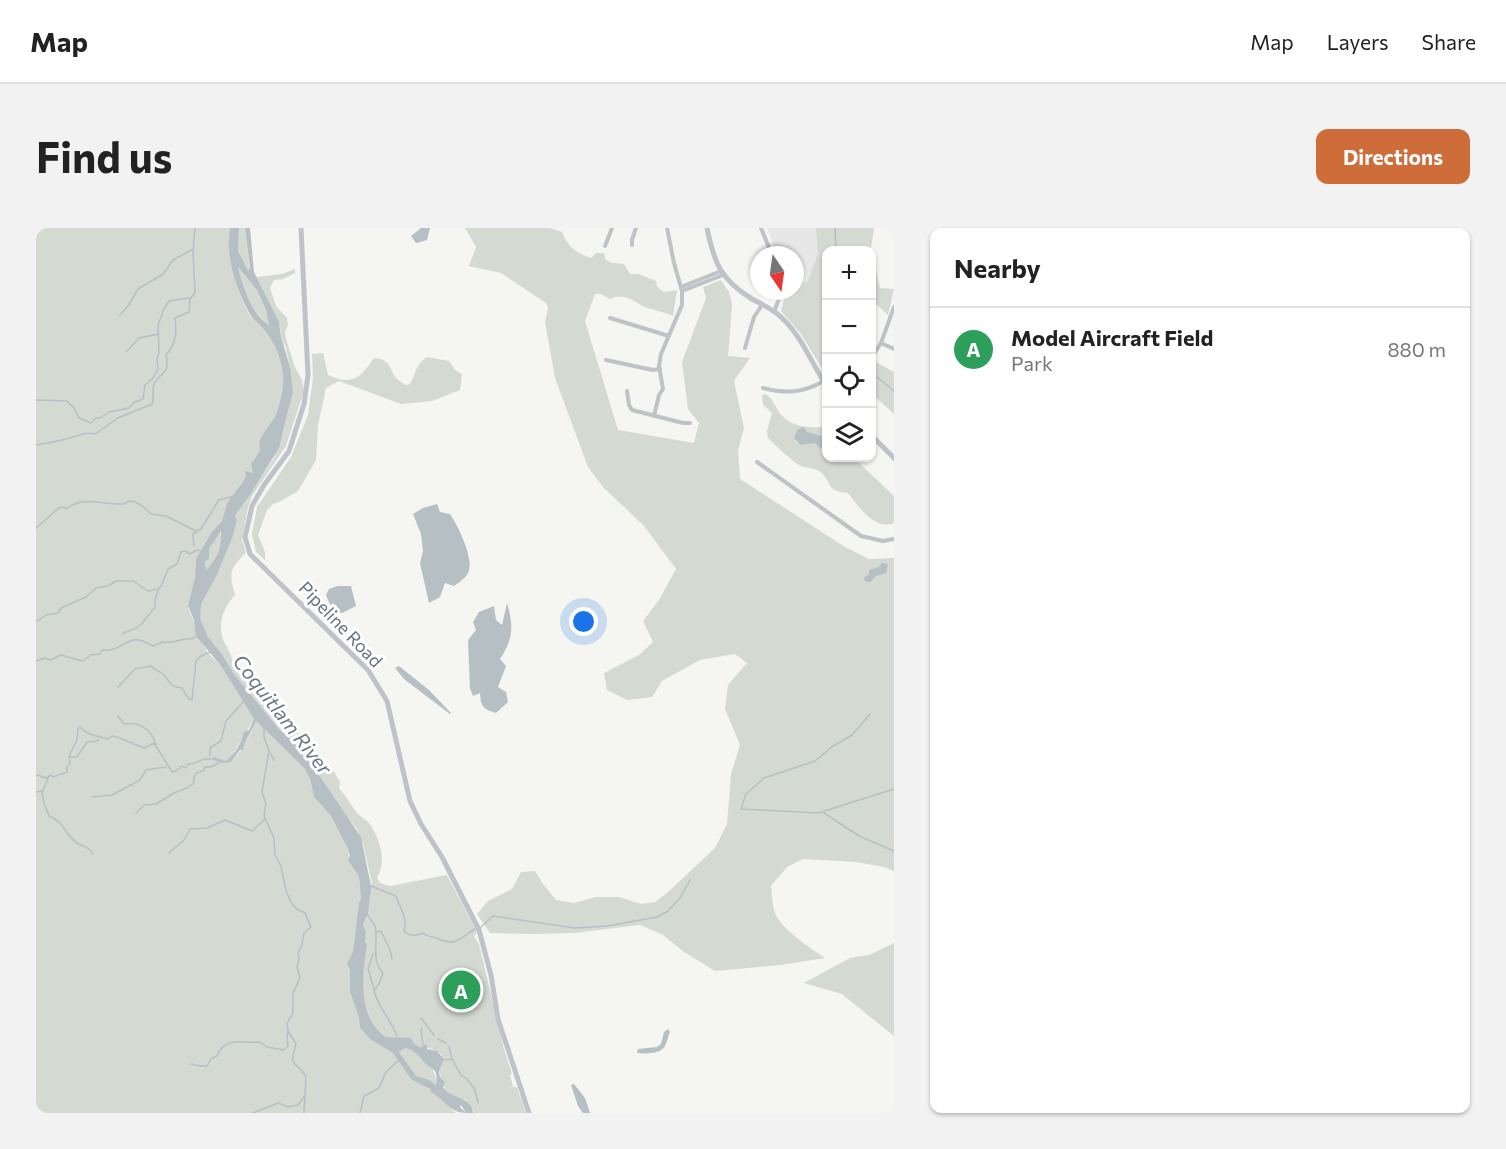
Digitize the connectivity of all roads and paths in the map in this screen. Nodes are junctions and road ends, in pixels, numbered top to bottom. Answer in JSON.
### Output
{"nodes":[{"id":1,"x":301,"y":228,"type":"edge"},
{"id":2,"x":612,"y":228,"type":"edge"},
{"id":3,"x":636,"y":228,"type":"edge"},
{"id":4,"x":668,"y":228,"type":"edge"},
{"id":5,"x":707,"y":228,"type":"edge"},
{"id":6,"x":761,"y":228,"type":"edge"},
{"id":7,"x":632,"y":245,"type":"dead end"},
{"id":8,"x":605,"y":246,"type":"dead end"},
{"id":9,"x":768,"y":246,"type":"edge"},
{"id":10,"x":722,"y":273,"type":"junction"},
{"id":11,"x":682,"y":289,"type":"junction"},
{"id":12,"x":780,"y":300,"type":"edge"},
{"id":13,"x":762,"y":305,"type":"junction"},
{"id":14,"x":894,"y":308,"type":"edge"},
{"id":15,"x":774,"y":312,"type":"junction"},
{"id":16,"x":610,"y":318,"type":"dead end"},
{"id":17,"x":669,"y":336,"type":"junction"},
{"id":18,"x":881,"y":343,"type":"junction"},
{"id":19,"x":745,"y":348,"type":"dead end"},
{"id":20,"x":894,"y":349,"type":"edge"},
{"id":21,"x":874,"y":354,"type":"edge"},
{"id":22,"x":606,"y":360,"type":"dead end"},
{"id":23,"x":660,"y":369,"type":"junction"},
{"id":24,"x":822,"y":378,"type":"edge"},
{"id":25,"x":822,"y":384,"type":"edge"},
{"id":26,"x":763,"y":388,"type":"dead end"},
{"id":27,"x":627,"y":390,"type":"dead end"},
{"id":28,"x":654,"y":416,"type":"junction"},
{"id":29,"x":690,"y":423,"type":"dead end"},
{"id":30,"x":876,"y":440,"type":"edge"},
{"id":31,"x":894,"y":458,"type":"edge"},
{"id":32,"x":757,"y":462,"type":"dead end"},
{"id":33,"x":894,"y":539,"type":"edge"},
{"id":34,"x":529,"y":1113,"type":"edge"}],
"edges":[{"from":1,"to":34,"type":"street","name":"Pipeline Road"},
{"from":2,"to":8,"type":"street"},
{"from":3,"to":7,"type":"street"},
{"from":4,"to":11,"type":"street"},
{"from":5,"to":10,"type":"street"},
{"from":6,"to":9,"type":"street"},
{"from":10,"to":11,"type":"street"},
{"from":10,"to":13,"type":"street"},
{"from":11,"to":17,"type":"street"},
{"from":12,"to":15,"type":"street"},
{"from":13,"to":15,"type":"street"},
{"from":13,"to":19,"type":"street"},
{"from":14,"to":18,"type":"street"},
{"from":15,"to":24,"type":"street"},
{"from":16,"to":17,"type":"street"},
{"from":17,"to":23,"type":"street"},
{"from":18,"to":20,"type":"street"},
{"from":18,"to":21,"type":"street"},
{"from":22,"to":23,"type":"street"},
{"from":23,"to":28,"type":"street"},
{"from":25,"to":26,"type":"street"},
{"from":27,"to":28,"type":"street"},
{"from":28,"to":29,"type":"street"},
{"from":30,"to":31,"type":"street"},
{"from":32,"to":33,"type":"street"}]}
